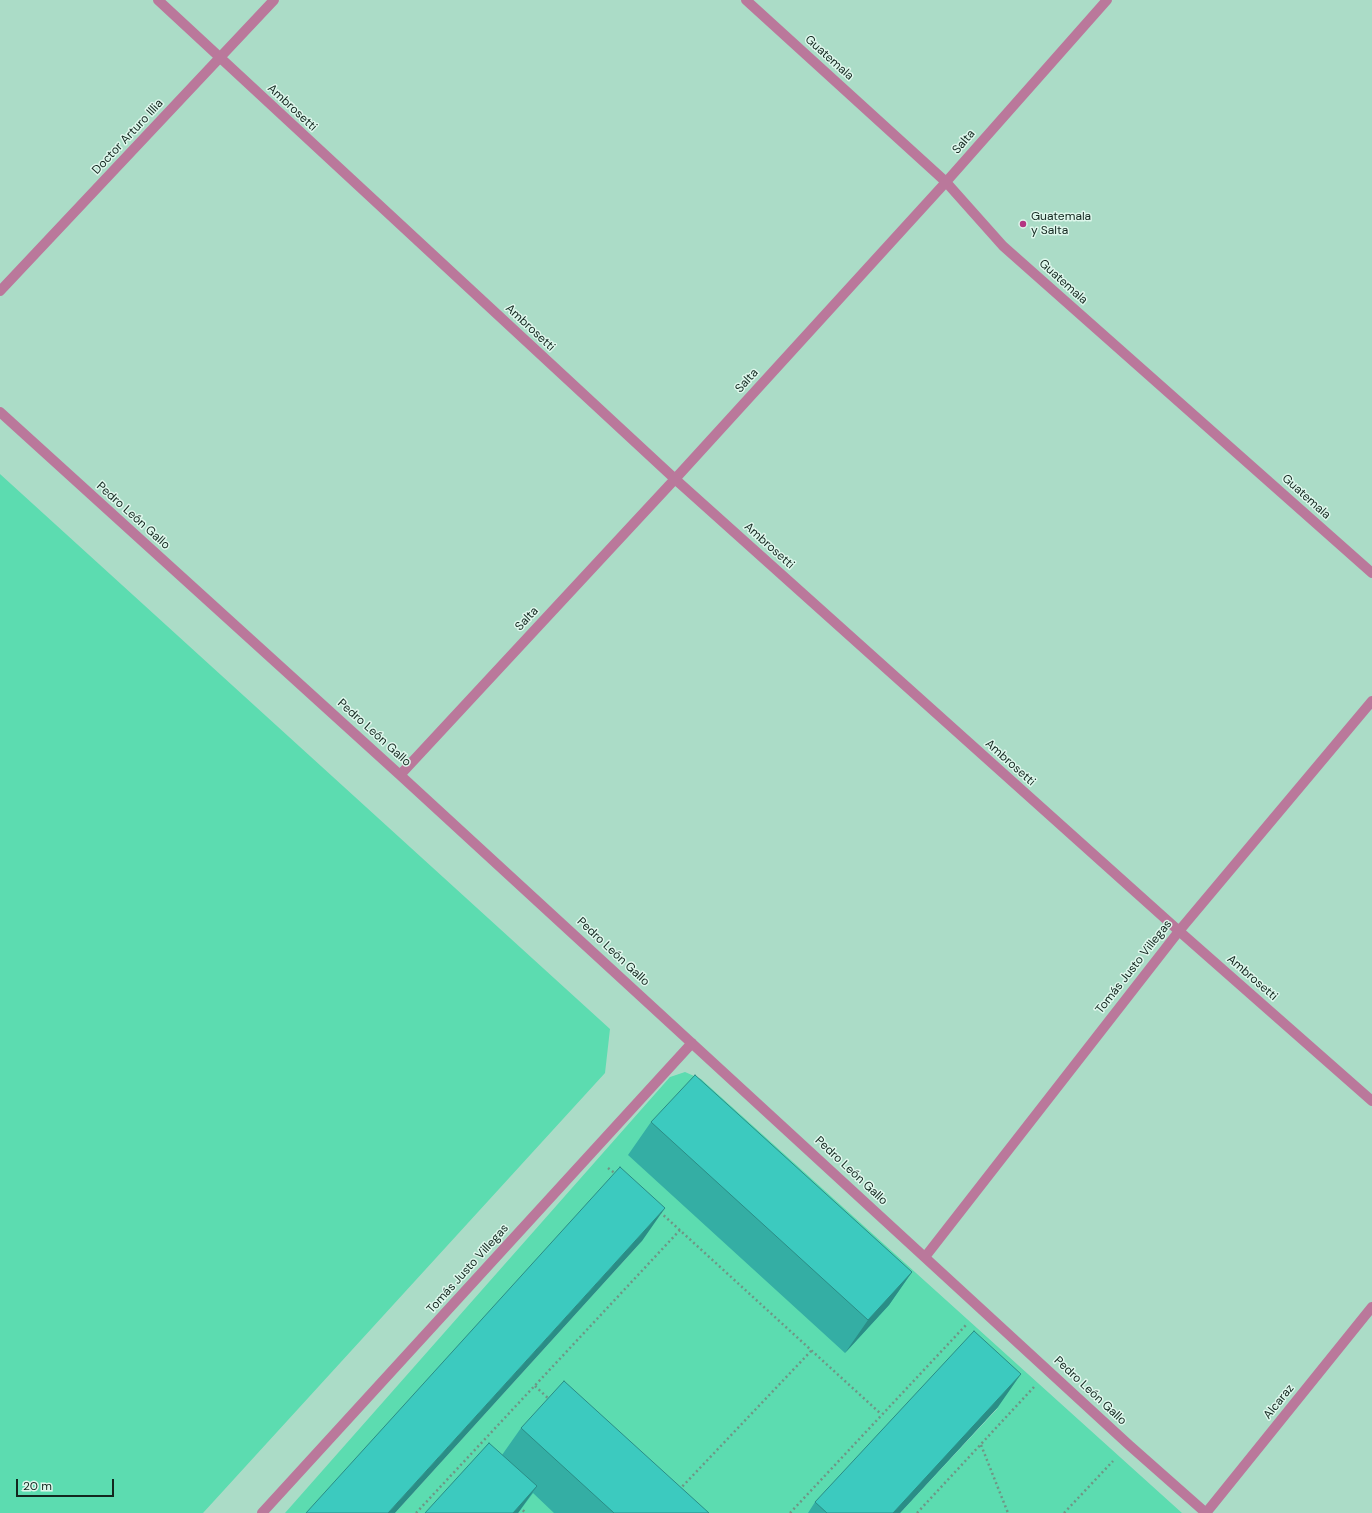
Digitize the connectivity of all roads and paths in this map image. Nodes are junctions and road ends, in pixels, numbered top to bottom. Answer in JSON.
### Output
{"nodes":[{"id":1,"x":158,"y":0,"type":"edge"},
{"id":2,"x":274,"y":0,"type":"edge"},
{"id":3,"x":746,"y":0,"type":"edge"},
{"id":4,"x":1107,"y":0,"type":"edge"},
{"id":5,"x":219,"y":58,"type":"junction"},
{"id":6,"x":946,"y":182,"type":"junction"},
{"id":7,"x":0,"y":291,"type":"edge"},
{"id":8,"x":0,"y":412,"type":"edge"},
{"id":9,"x":675,"y":479,"type":"junction"},
{"id":10,"x":1372,"y":573,"type":"edge"},
{"id":11,"x":1372,"y":701,"type":"edge"},
{"id":12,"x":400,"y":775,"type":"junction"},
{"id":13,"x":1179,"y":931,"type":"junction"},
{"id":14,"x":692,"y":1043,"type":"junction"},
{"id":15,"x":1372,"y":1101,"type":"edge"},
{"id":16,"x":591,"y":1154,"type":"junction"},
{"id":17,"x":621,"y":1179,"type":"edge"},
{"id":18,"x":656,"y":1209,"type":"edge"},
{"id":19,"x":680,"y":1230,"type":"junction"},
{"id":20,"x":925,"y":1257,"type":"junction"},
{"id":21,"x":1372,"y":1307,"type":"edge"},
{"id":22,"x":982,"y":1309,"type":"junction"},
{"id":23,"x":812,"y":1350,"type":"junction"},
{"id":24,"x":1049,"y":1370,"type":"junction"},
{"id":25,"x":535,"y":1386,"type":"junction"},
{"id":26,"x":552,"y":1402,"type":"edge"},
{"id":27,"x":881,"y":1414,"type":"junction"},
{"id":28,"x":981,"y":1444,"type":"junction"},
{"id":29,"x":1129,"y":1445,"type":"junction"},
{"id":30,"x":676,"y":1494,"type":"edge"},
{"id":31,"x":514,"y":1502,"type":"edge"},
{"id":32,"x":262,"y":1513,"type":"edge"},
{"id":33,"x":416,"y":1513,"type":"edge"},
{"id":34,"x":526,"y":1513,"type":"edge"},
{"id":35,"x":790,"y":1513,"type":"edge"},
{"id":36,"x":917,"y":1513,"type":"edge"},
{"id":37,"x":1008,"y":1513,"type":"edge"},
{"id":38,"x":1064,"y":1513,"type":"edge"},
{"id":39,"x":1206,"y":1513,"type":"edge"}],
"edges":[{"from":1,"to":5,"type":"street","name":"Ambrosetti"},
{"from":2,"to":5,"type":"street","name":"Doctor Arturo Illia"},
{"from":3,"to":6,"type":"street","name":"Guatemala"},
{"from":4,"to":6,"type":"street","name":"Salta"},
{"from":5,"to":7,"type":"street","name":"Doctor Arturo Illia"},
{"from":5,"to":9,"type":"street","name":"Ambrosetti"},
{"from":6,"to":9,"type":"street","name":"Salta"},
{"from":6,"to":10,"type":"street","name":"Guatemala"},
{"from":8,"to":12,"type":"street","name":"Pedro León Gallo"},
{"from":9,"to":12,"type":"street","name":"Salta"},
{"from":9,"to":13,"type":"street","name":"Ambrosetti"},
{"from":11,"to":13,"type":"street","name":"Tomás Justo Villegas"},
{"from":12,"to":14,"type":"street","name":"Pedro León Gallo"},
{"from":13,"to":15,"type":"street","name":"Ambrosetti"},
{"from":13,"to":20,"type":"street","name":"Tomás Justo Villegas"},
{"from":14,"to":16,"type":"street","name":"Tomás Justo Villegas"},
{"from":14,"to":20,"type":"street","name":"Pedro León Gallo"},
{"from":16,"to":17,"type":"path"},
{"from":16,"to":32,"type":"street","name":"Tomás Justo Villegas"},
{"from":18,"to":19,"type":"path"},
{"from":19,"to":23,"type":"path"},
{"from":19,"to":25,"type":"path"},
{"from":20,"to":22,"type":"street","name":"Pedro León Gallo"},
{"from":21,"to":39,"type":"street","name":"Alcaraz"},
{"from":22,"to":24,"type":"street","name":"Pedro León Gallo"},
{"from":22,"to":27,"type":"path"},
{"from":23,"to":27,"type":"path"},
{"from":23,"to":30,"type":"path"},
{"from":24,"to":28,"type":"path"},
{"from":24,"to":29,"type":"street","name":"Pedro León Gallo"},
{"from":25,"to":26,"type":"path"},
{"from":25,"to":33,"type":"path"},
{"from":27,"to":35,"type":"path"},
{"from":28,"to":36,"type":"path"},
{"from":28,"to":37,"type":"path"},
{"from":29,"to":38,"type":"path"},
{"from":29,"to":39,"type":"street","name":"Pedro León Gallo"},
{"from":31,"to":34,"type":"path"}]}
